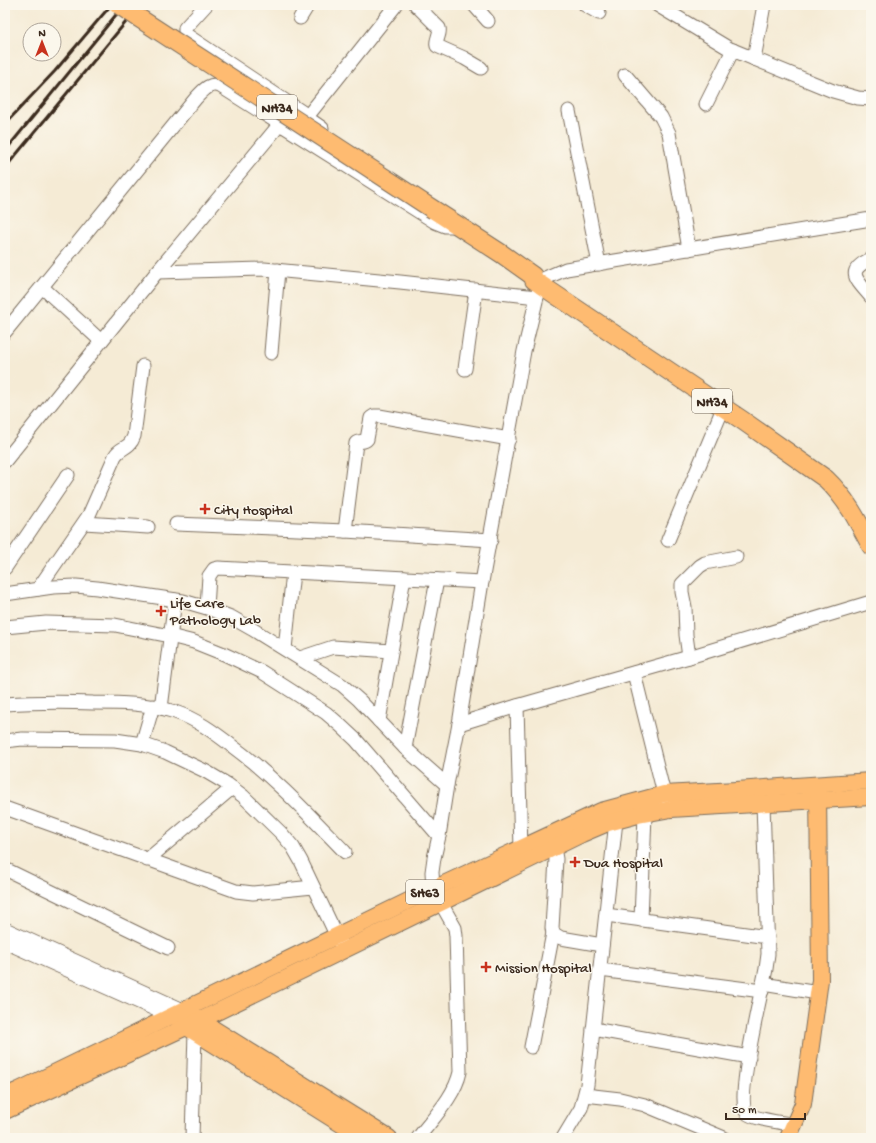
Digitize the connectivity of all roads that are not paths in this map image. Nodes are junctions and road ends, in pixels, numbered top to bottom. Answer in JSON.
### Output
{"nodes":[{"id":1,"x":119,"y":5,"type":"edge"},
{"id":2,"x":206,"y":5,"type":"edge"},
{"id":3,"x":308,"y":5,"type":"edge"},
{"id":4,"x":396,"y":5,"type":"edge"},
{"id":5,"x":416,"y":5,"type":"edge"},
{"id":6,"x":474,"y":5,"type":"edge"},
{"id":7,"x":585,"y":5,"type":"edge"},
{"id":8,"x":657,"y":5,"type":"edge"},
{"id":9,"x":764,"y":5,"type":"edge"},
{"id":10,"x":599,"y":12,"type":"dead end"},
{"id":11,"x":300,"y":18,"type":"dead end"},
{"id":12,"x":488,"y":21,"type":"dead end"},
{"id":13,"x":733,"y":50,"type":"junction"},
{"id":14,"x":754,"y":59,"type":"junction"},
{"id":15,"x":481,"y":68,"type":"dead end"},
{"id":16,"x":625,"y":75,"type":"dead end"},
{"id":17,"x":871,"y":99,"type":"edge"},
{"id":18,"x":706,"y":104,"type":"dead end"},
{"id":19,"x":569,"y":111,"type":"dead end"},
{"id":20,"x":308,"y":116,"type":"junction"},
{"id":21,"x":280,"y":124,"type":"junction"},
{"id":22,"x":871,"y":219,"type":"edge"},
{"id":23,"x":458,"y":226,"type":"junction"},
{"id":24,"x":689,"y":249,"type":"junction"},
{"id":25,"x":871,"y":259,"type":"edge"},
{"id":26,"x":599,"y":264,"type":"junction"},
{"id":27,"x":278,"y":270,"type":"junction"},
{"id":28,"x":157,"y":272,"type":"junction"},
{"id":29,"x":538,"y":284,"type":"junction"},
{"id":30,"x":42,"y":287,"type":"junction"},
{"id":31,"x":476,"y":290,"type":"junction"},
{"id":32,"x":871,"y":297,"type":"edge"},
{"id":33,"x":5,"y":332,"type":"edge"},
{"id":34,"x":101,"y":341,"type":"junction"},
{"id":35,"x":271,"y":353,"type":"dead end"},
{"id":36,"x":143,"y":366,"type":"dead end"},
{"id":37,"x":465,"y":369,"type":"dead end"},
{"id":38,"x":725,"y":405,"type":"junction"},
{"id":39,"x":509,"y":439,"type":"junction"},
{"id":40,"x":5,"y":461,"type":"edge"},
{"id":41,"x":68,"y":475,"type":"dead end"},
{"id":42,"x":84,"y":523,"type":"junction"},
{"id":43,"x":176,"y":524,"type":"dead end"},
{"id":44,"x":148,"y":527,"type":"dead end"},
{"id":45,"x":871,"y":527,"type":"edge"},
{"id":46,"x":345,"y":531,"type":"junction"},
{"id":47,"x":491,"y":540,"type":"junction"},
{"id":48,"x":668,"y":540,"type":"dead end"},
{"id":49,"x":871,"y":546,"type":"edge"},
{"id":50,"x":736,"y":557,"type":"dead end"},
{"id":51,"x":5,"y":568,"type":"edge"},
{"id":52,"x":292,"y":572,"type":"junction"},
{"id":53,"x":404,"y":578,"type":"junction"},
{"id":54,"x":437,"y":580,"type":"junction"},
{"id":55,"x":482,"y":582,"type":"junction"},
{"id":56,"x":38,"y":589,"type":"junction"},
{"id":57,"x":5,"y":594,"type":"edge"},
{"id":58,"x":175,"y":600,"type":"junction"},
{"id":59,"x":871,"y":602,"type":"edge"},
{"id":60,"x":208,"y":608,"type":"junction"},
{"id":61,"x":5,"y":628,"type":"edge"},
{"id":62,"x":170,"y":636,"type":"junction"},
{"id":63,"x":286,"y":650,"type":"junction"},
{"id":64,"x":391,"y":651,"type":"junction"},
{"id":65,"x":689,"y":657,"type":"junction"},
{"id":66,"x":300,"y":658,"type":"junction"},
{"id":67,"x":634,"y":673,"type":"junction"},
{"id":68,"x":5,"y":704,"type":"edge"},
{"id":69,"x":517,"y":706,"type":"junction"},
{"id":70,"x":157,"y":707,"type":"junction"},
{"id":71,"x":379,"y":721,"type":"junction"},
{"id":72,"x":459,"y":724,"type":"junction"},
{"id":73,"x":5,"y":741,"type":"edge"},
{"id":74,"x":142,"y":744,"type":"junction"},
{"id":75,"x":404,"y":748,"type":"junction"},
{"id":76,"x":871,"y":781,"type":"edge"},
{"id":77,"x":818,"y":784,"type":"junction"},
{"id":78,"x":447,"y":785,"type":"junction"},
{"id":79,"x":232,"y":788,"type":"junction"},
{"id":80,"x":664,"y":794,"type":"junction"},
{"id":81,"x":871,"y":797,"type":"edge"},
{"id":82,"x":737,"y":798,"type":"junction"},
{"id":83,"x":818,"y":800,"type":"junction"},
{"id":84,"x":763,"y":804,"type":"junction"},
{"id":85,"x":5,"y":808,"type":"edge"},
{"id":86,"x":665,"y":810,"type":"junction"},
{"id":87,"x":614,"y":814,"type":"junction"},
{"id":88,"x":644,"y":814,"type":"junction"},
{"id":89,"x":440,"y":836,"type":"junction"},
{"id":90,"x":550,"y":842,"type":"junction"},
{"id":91,"x":345,"y":852,"type":"dead end"},
{"id":92,"x":523,"y":855,"type":"junction"},
{"id":93,"x":147,"y":860,"type":"junction"},
{"id":94,"x":5,"y":869,"type":"edge"},
{"id":95,"x":313,"y":887,"type":"junction"},
{"id":96,"x":436,"y":896,"type":"junction"},
{"id":97,"x":606,"y":915,"type":"junction"},
{"id":98,"x":641,"y":920,"type":"junction"},
{"id":99,"x":5,"y":929,"type":"edge"},
{"id":100,"x":553,"y":933,"type":"junction"},
{"id":101,"x":336,"y":936,"type":"junction"},
{"id":102,"x":768,"y":937,"type":"junction"},
{"id":103,"x":5,"y":942,"type":"edge"},
{"id":104,"x":25,"y":945,"type":"junction"},
{"id":105,"x":602,"y":945,"type":"junction"},
{"id":106,"x":168,"y":948,"type":"dead end"},
{"id":107,"x":343,"y":950,"type":"junction"},
{"id":108,"x":600,"y":970,"type":"junction"},
{"id":109,"x":763,"y":988,"type":"junction"},
{"id":110,"x":818,"y":993,"type":"junction"},
{"id":111,"x":176,"y":1013,"type":"junction"},
{"id":112,"x":194,"y":1026,"type":"junction"},
{"id":113,"x":593,"y":1029,"type":"junction"},
{"id":114,"x":531,"y":1047,"type":"dead end"},
{"id":115,"x":112,"y":1053,"type":"junction"},
{"id":116,"x":749,"y":1056,"type":"junction"},
{"id":117,"x":585,"y":1095,"type":"junction"},
{"id":118,"x":5,"y":1096,"type":"edge"},
{"id":119,"x":5,"y":1111,"type":"edge"},
{"id":120,"x":791,"y":1131,"type":"edge"},
{"id":121,"x":192,"y":1138,"type":"edge"},
{"id":122,"x":363,"y":1138,"type":"edge"},
{"id":123,"x":389,"y":1138,"type":"edge"},
{"id":124,"x":418,"y":1138,"type":"edge"},
{"id":125,"x":563,"y":1138,"type":"edge"},
{"id":126,"x":724,"y":1138,"type":"edge"}],
"edges":[{"from":1,"to":23,"type":"highway","number":"NH34","bridge":true},
{"from":2,"to":20,"type":"street"},
{"from":3,"to":11,"type":"street"},
{"from":4,"to":20,"type":"street"},
{"from":5,"to":15,"type":"street"},
{"from":6,"to":12,"type":"street"},
{"from":7,"to":10,"type":"street"},
{"from":8,"to":13,"type":"street"},
{"from":9,"to":14,"type":"street"},
{"from":13,"to":14,"type":"street"},
{"from":13,"to":18,"type":"street"},
{"from":14,"to":17,"type":"street"},
{"from":16,"to":24,"type":"street"},
{"from":19,"to":26,"type":"street"},
{"from":20,"to":23,"type":"street"},
{"from":21,"to":23,"type":"street"},
{"from":21,"to":28,"type":"street"},
{"from":21,"to":30,"type":"street"},
{"from":22,"to":24,"type":"street"},
{"from":23,"to":29,"type":"highway","number":"NH34"},
{"from":24,"to":26,"type":"street"},
{"from":25,"to":32,"type":"street"},
{"from":26,"to":29,"type":"street"},
{"from":27,"to":28,"type":"street"},
{"from":27,"to":31,"type":"street"},
{"from":27,"to":35,"type":"street"},
{"from":28,"to":34,"type":"street"},
{"from":29,"to":31,"type":"street"},
{"from":29,"to":38,"type":"highway","number":"NH34"},
{"from":29,"to":39,"type":"street"},
{"from":30,"to":33,"type":"street"},
{"from":30,"to":34,"type":"street"},
{"from":31,"to":37,"type":"street"},
{"from":34,"to":40,"type":"street"},
{"from":36,"to":42,"type":"street"},
{"from":38,"to":45,"type":"highway","number":"NH34"},
{"from":38,"to":48,"type":"street"},
{"from":38,"to":49,"type":"highway","number":"NH34"},
{"from":39,"to":46,"type":"street"},
{"from":39,"to":47,"type":"street"},
{"from":41,"to":51,"type":"street"},
{"from":42,"to":44,"type":"street"},
{"from":42,"to":56,"type":"street"},
{"from":43,"to":46,"type":"street"},
{"from":46,"to":47,"type":"street"},
{"from":47,"to":55,"type":"street"},
{"from":50,"to":65,"type":"street"},
{"from":52,"to":53,"type":"street"},
{"from":52,"to":60,"type":"street"},
{"from":52,"to":63,"type":"street"},
{"from":53,"to":54,"type":"street"},
{"from":53,"to":64,"type":"street"},
{"from":54,"to":55,"type":"street"},
{"from":54,"to":75,"type":"street"},
{"from":55,"to":72,"type":"street"},
{"from":56,"to":57,"type":"street"},
{"from":56,"to":58,"type":"street"},
{"from":58,"to":60,"type":"street"},
{"from":58,"to":62,"type":"street"},
{"from":59,"to":65,"type":"street"},
{"from":60,"to":63,"type":"street"},
{"from":61,"to":62,"type":"street"},
{"from":62,"to":70,"type":"street"},
{"from":62,"to":89,"type":"street"},
{"from":63,"to":66,"type":"street"},
{"from":64,"to":66,"type":"street"},
{"from":64,"to":71,"type":"street"},
{"from":65,"to":67,"type":"street"},
{"from":66,"to":71,"type":"street"},
{"from":67,"to":69,"type":"street"},
{"from":67,"to":80,"type":"street"},
{"from":68,"to":70,"type":"street"},
{"from":69,"to":72,"type":"street"},
{"from":69,"to":92,"type":"street"},
{"from":70,"to":74,"type":"street"},
{"from":70,"to":91,"type":"street"},
{"from":71,"to":75,"type":"street"},
{"from":72,"to":78,"type":"street"},
{"from":73,"to":74,"type":"street"},
{"from":74,"to":79,"type":"street"},
{"from":75,"to":78,"type":"street"},
{"from":76,"to":77,"type":"main road","number":"SH63"},
{"from":77,"to":82,"type":"main road","number":"SH63"},
{"from":77,"to":83,"type":"main road"},
{"from":78,"to":89,"type":"street"},
{"from":79,"to":93,"type":"street"},
{"from":79,"to":95,"type":"street"},
{"from":80,"to":82,"type":"main road","number":"SH63"},
{"from":80,"to":86,"type":"street"},
{"from":80,"to":87,"type":"main road","number":"SH63"},
{"from":81,"to":83,"type":"main road","number":"SH63"},
{"from":82,"to":84,"type":"main road","number":"SH63"},
{"from":82,"to":86,"type":"main road","number":"SH63"},
{"from":83,"to":84,"type":"main road","number":"SH63"},
{"from":83,"to":110,"type":"main road"},
{"from":84,"to":102,"type":"street"},
{"from":85,"to":93,"type":"street"},
{"from":86,"to":88,"type":"main road","number":"SH63"},
{"from":87,"to":88,"type":"main road","number":"SH63"},
{"from":87,"to":90,"type":"main road","number":"SH63"},
{"from":87,"to":97,"type":"street"},
{"from":88,"to":98,"type":"street"},
{"from":89,"to":96,"type":"street"},
{"from":90,"to":92,"type":"main road","number":"SH63"},
{"from":90,"to":100,"type":"street"},
{"from":92,"to":96,"type":"main road","number":"SH63"},
{"from":93,"to":95,"type":"street"},
{"from":94,"to":106,"type":"street"},
{"from":95,"to":101,"type":"street"},
{"from":96,"to":101,"type":"main road","number":"SH63"},
{"from":96,"to":107,"type":"main road","number":"SH63"},
{"from":96,"to":124,"type":"street"},
{"from":97,"to":98,"type":"street"},
{"from":97,"to":105,"type":"street"},
{"from":98,"to":102,"type":"street"},
{"from":99,"to":104,"type":"street"},
{"from":100,"to":105,"type":"street"},
{"from":100,"to":114,"type":"street"},
{"from":101,"to":107,"type":"street"},
{"from":101,"to":111,"type":"main road","number":"SH63"},
{"from":102,"to":109,"type":"street"},
{"from":103,"to":104,"type":"street"},
{"from":104,"to":111,"type":"street"},
{"from":105,"to":108,"type":"street"},
{"from":107,"to":112,"type":"main road","number":"SH63"},
{"from":108,"to":109,"type":"street"},
{"from":108,"to":113,"type":"street"},
{"from":109,"to":110,"type":"street"},
{"from":109,"to":116,"type":"street"},
{"from":110,"to":120,"type":"main road"},
{"from":111,"to":112,"type":"main road"},
{"from":111,"to":115,"type":"main road","number":"SH63"},
{"from":112,"to":115,"type":"main road","number":"SH63"},
{"from":112,"to":121,"type":"street"},
{"from":112,"to":122,"type":"main road"},
{"from":112,"to":123,"type":"main road"},
{"from":113,"to":116,"type":"street"},
{"from":113,"to":117,"type":"street"},
{"from":115,"to":118,"type":"main road","number":"SH63"},
{"from":115,"to":119,"type":"main road","number":"SH63"},
{"from":116,"to":120,"type":"street"},
{"from":117,"to":125,"type":"street"},
{"from":117,"to":126,"type":"street"}]}
